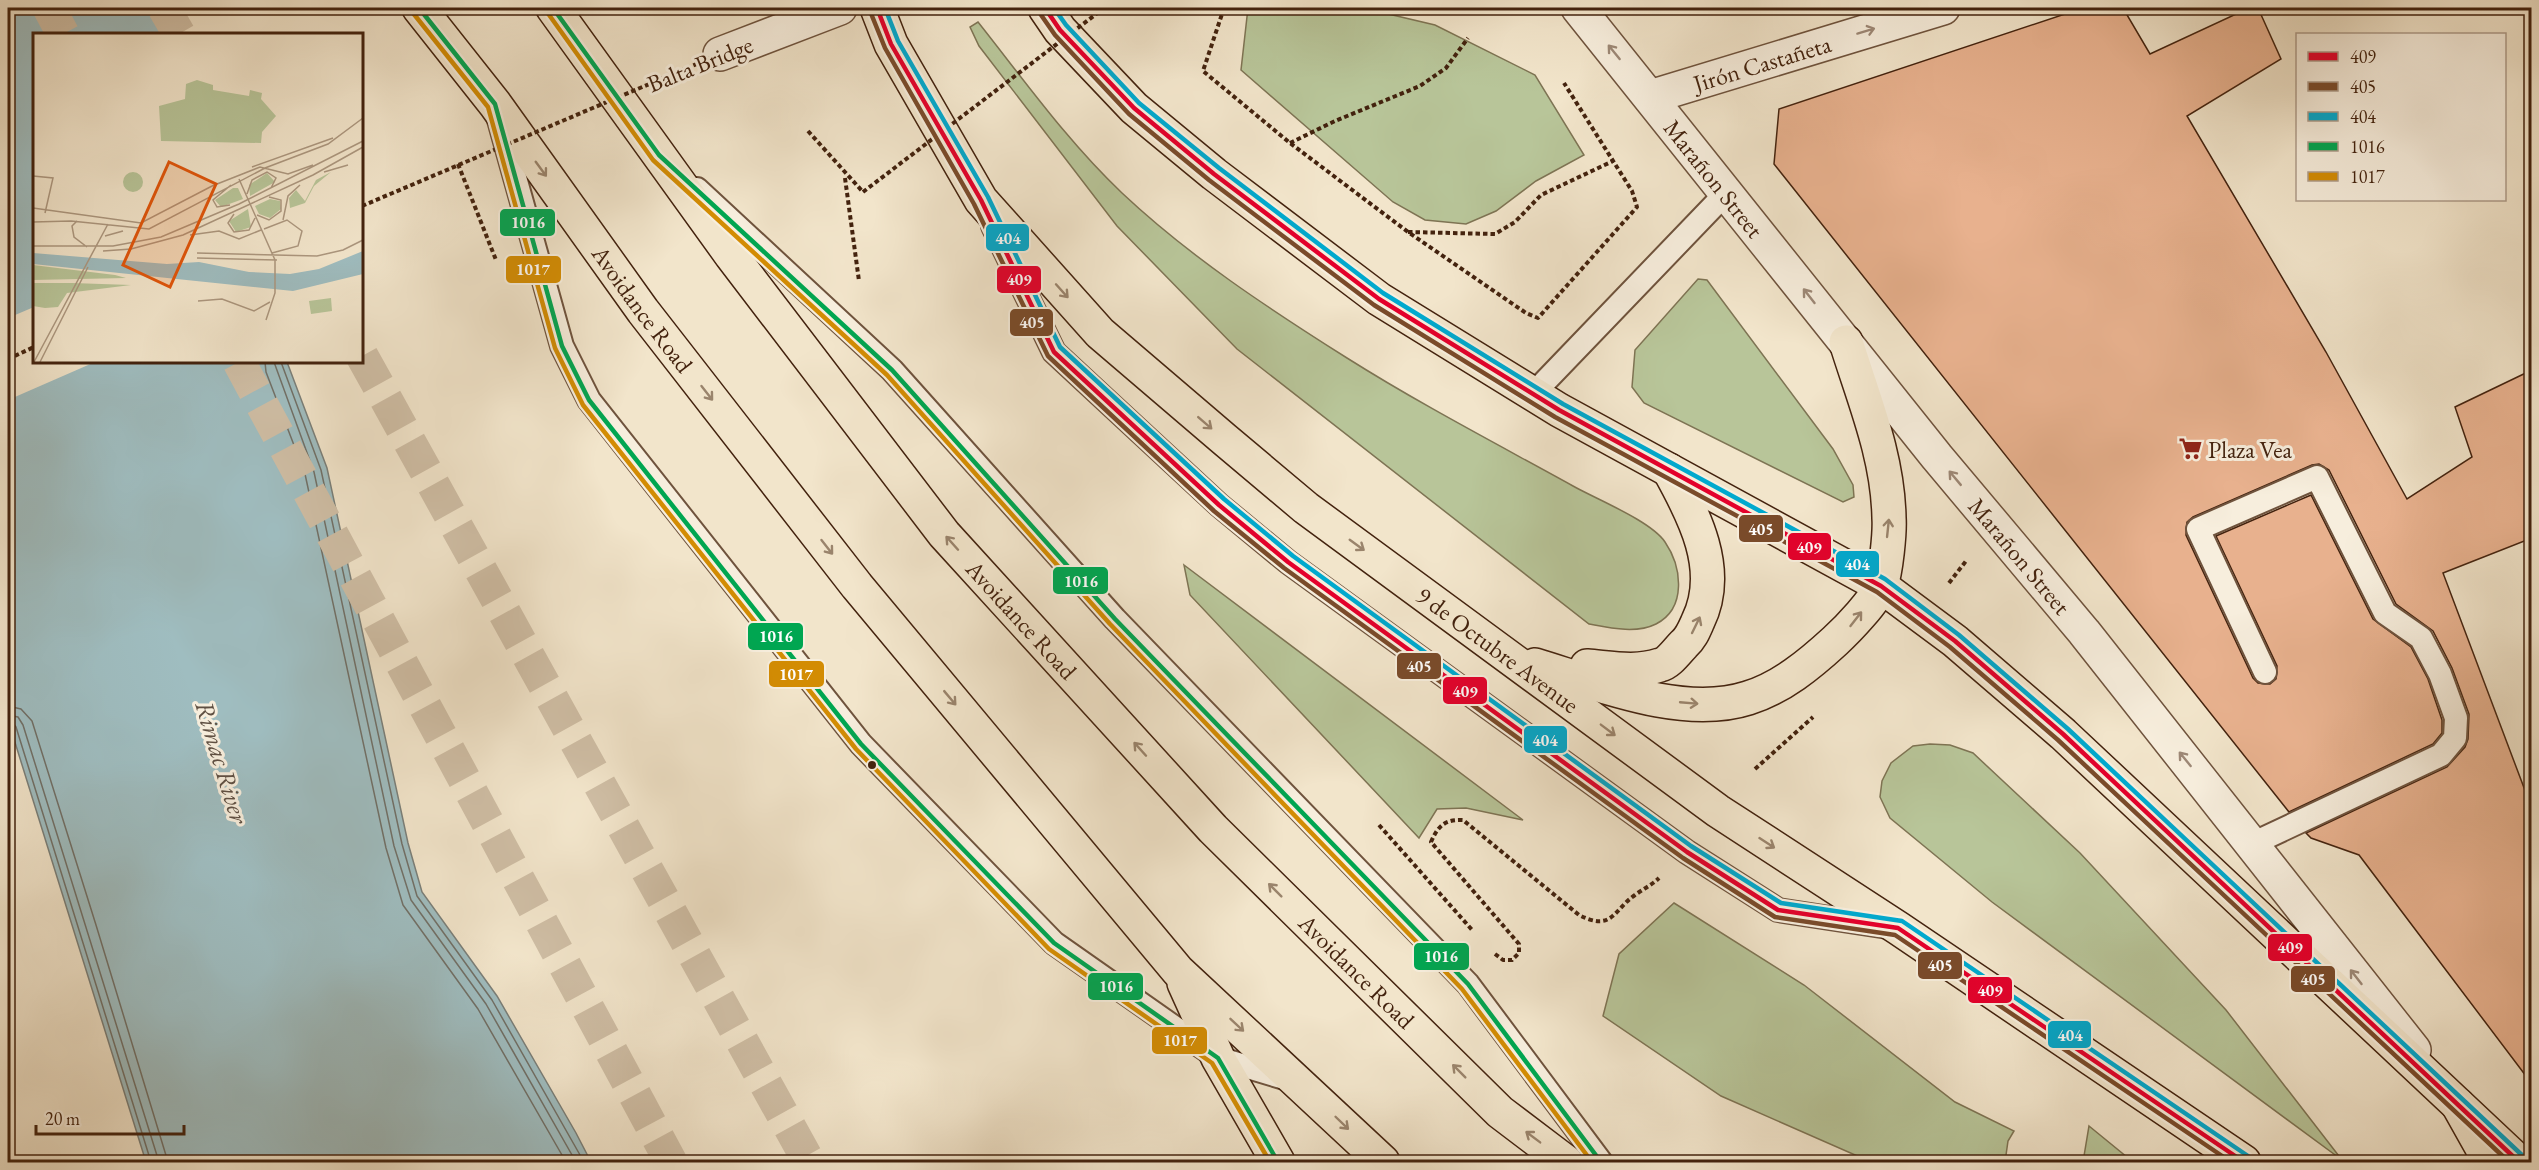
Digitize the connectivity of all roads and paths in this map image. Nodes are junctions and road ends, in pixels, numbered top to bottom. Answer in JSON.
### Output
{"nodes":[{"id":1,"x":419,"y":8,"type":"edge"},
{"id":2,"x":553,"y":8,"type":"edge"},
{"id":3,"x":840,"y":8,"type":"edge"},
{"id":4,"x":877,"y":8,"type":"edge"},
{"id":5,"x":1045,"y":8,"type":"edge"},
{"id":6,"x":1104,"y":8,"type":"edge"},
{"id":7,"x":1224,"y":8,"type":"edge"},
{"id":8,"x":1578,"y":8,"type":"edge"},
{"id":9,"x":1942,"y":8,"type":"edge"},
{"id":10,"x":1468,"y":38,"type":"dead end"},
{"id":11,"x":720,"y":54,"type":"joint"},
{"id":12,"x":1564,"y":83,"type":"dead end"},
{"id":13,"x":1650,"y":97,"type":"junction"},
{"id":14,"x":495,"y":104,"type":"junction"},
{"id":15,"x":808,"y":131,"type":"dead end"},
{"id":16,"x":1290,"y":142,"type":"junction"},
{"id":17,"x":659,"y":155,"type":"junction"},
{"id":18,"x":1613,"y":161,"type":"junction"},
{"id":19,"x":458,"y":164,"type":"junction"},
{"id":20,"x":845,"y":178,"type":"dead end"},
{"id":21,"x":1727,"y":192,"type":"junction"},
{"id":22,"x":471,"y":196,"type":"dead end"},
{"id":23,"x":981,"y":200,"type":"junction"},
{"id":24,"x":363,"y":206,"type":"edge"},
{"id":25,"x":1408,"y":232,"type":"junction"},
{"id":26,"x":859,"y":281,"type":"dead end"},
{"id":27,"x":1846,"y":342,"type":"junction"},
{"id":28,"x":33,"y":347,"type":"edge"},
{"id":29,"x":8,"y":359,"type":"edge"},
{"id":30,"x":1533,"y":394,"type":"junction"},
{"id":31,"x":1669,"y":470,"type":"junction"},
{"id":32,"x":1966,"y":561,"type":"dead end"},
{"id":33,"x":1881,"y":586,"type":"junction"},
{"id":34,"x":1945,"y":588,"type":"dead end"},
{"id":35,"x":1511,"y":657,"type":"junction"},
{"id":36,"x":2265,"y":672,"type":"dead end"},
{"id":37,"x":1378,"y":825,"type":"dead end"},
{"id":38,"x":2252,"y":844,"type":"junction"},
{"id":39,"x":1656,"y":881,"type":"dead end"},
{"id":40,"x":1898,"y":928,"type":"junction"},
{"id":41,"x":1478,"y":936,"type":"dead end"},
{"id":42,"x":1493,"y":953,"type":"dead end"},
{"id":43,"x":1178,"y":971,"type":"junction"},
{"id":44,"x":1218,"y":1058,"type":"junction"},
{"id":45,"x":1300,"y":1083,"type":"junction"},
{"id":46,"x":2458,"y":1105,"type":"junction"},
{"id":47,"x":1278,"y":1162,"type":"edge"},
{"id":48,"x":1383,"y":1162,"type":"edge"},
{"id":49,"x":1566,"y":1162,"type":"edge"},
{"id":50,"x":1601,"y":1162,"type":"edge"},
{"id":51,"x":2244,"y":1162,"type":"edge"},
{"id":52,"x":2490,"y":1162,"type":"edge"},
{"id":53,"x":2519,"y":1162,"type":"edge"}],
"edges":[{"from":1,"to":14,"type":"main road","name":"Avoidance Road"},
{"from":2,"to":17,"type":"main road","name":"Avoidance Road"},
{"from":3,"to":11,"type":"street","name":"Balta Bridge"},
{"from":4,"to":23,"type":"main road","name":"9 de Octubre Avenue"},
{"from":5,"to":30,"type":"main road"},
{"from":6,"to":15,"type":"path","bridge":true},
{"from":7,"to":16,"type":"path"},
{"from":13,"to":8,"type":"street","name":"Marañon Street","one_way":true},
{"from":13,"to":9,"type":"street","name":"Jirón Castañeta","one_way":true},
{"from":10,"to":16,"type":"path"},
{"from":11,"to":19,"type":"path","name":"Balta Bridge","bridge":true},
{"from":12,"to":18,"type":"path"},
{"from":13,"to":21,"type":"street","name":"Marañon Street"},
{"from":14,"to":43,"type":"main road","name":"Avoidance Road","one_way":true},
{"from":14,"to":44,"type":"lane"},
{"from":16,"to":25,"type":"path"},
{"from":49,"to":17,"type":"main road","name":"Avoidance Road","one_way":true},
{"from":17,"to":50,"type":"lane"},
{"from":18,"to":25,"type":"path"},
{"from":18,"to":25,"type":"path"},
{"from":19,"to":22,"type":"path"},
{"from":19,"to":24,"type":"path","name":"Balta Bridge","bridge":true},
{"from":20,"to":26,"type":"path"},
{"from":27,"to":21,"type":"street","name":"Marañon Street","one_way":true},
{"from":21,"to":30,"type":"lane"},
{"from":23,"to":35,"type":"main road","name":"9 de Octubre Avenue","one_way":true},
{"from":23,"to":40,"type":"lane"},
{"from":33,"to":27,"type":"main road","one_way":true},
{"from":38,"to":27,"type":"street","name":"Marañon Street","one_way":true},
{"from":28,"to":29,"type":"path"},
{"from":30,"to":31,"type":"main road"},
{"from":31,"to":33,"type":"main road"},
{"from":35,"to":31,"type":"main road","one_way":true},
{"from":32,"to":34,"type":"path"},
{"from":35,"to":33,"type":"main road","one_way":true},
{"from":33,"to":46,"type":"main road"},
{"from":35,"to":40,"type":"main road","name":"9 de Octubre Avenue","one_way":true},
{"from":36,"to":38,"type":"lane"},
{"from":37,"to":41,"type":"path"},
{"from":46,"to":38,"type":"street","name":"Marañon Street","one_way":true},
{"from":39,"to":42,"type":"path"},
{"from":40,"to":51,"type":"main road","name":"9 de Octubre Avenue"},
{"from":43,"to":44,"type":"main road"},
{"from":43,"to":45,"type":"main road","name":"Avoidance Road","one_way":true},
{"from":44,"to":45,"type":"lane"},
{"from":44,"to":47,"type":"main road"},
{"from":45,"to":48,"type":"main road","name":"Avoidance Road","one_way":true},
{"from":46,"to":52,"type":"main road"},
{"from":46,"to":53,"type":"main road"}]}
